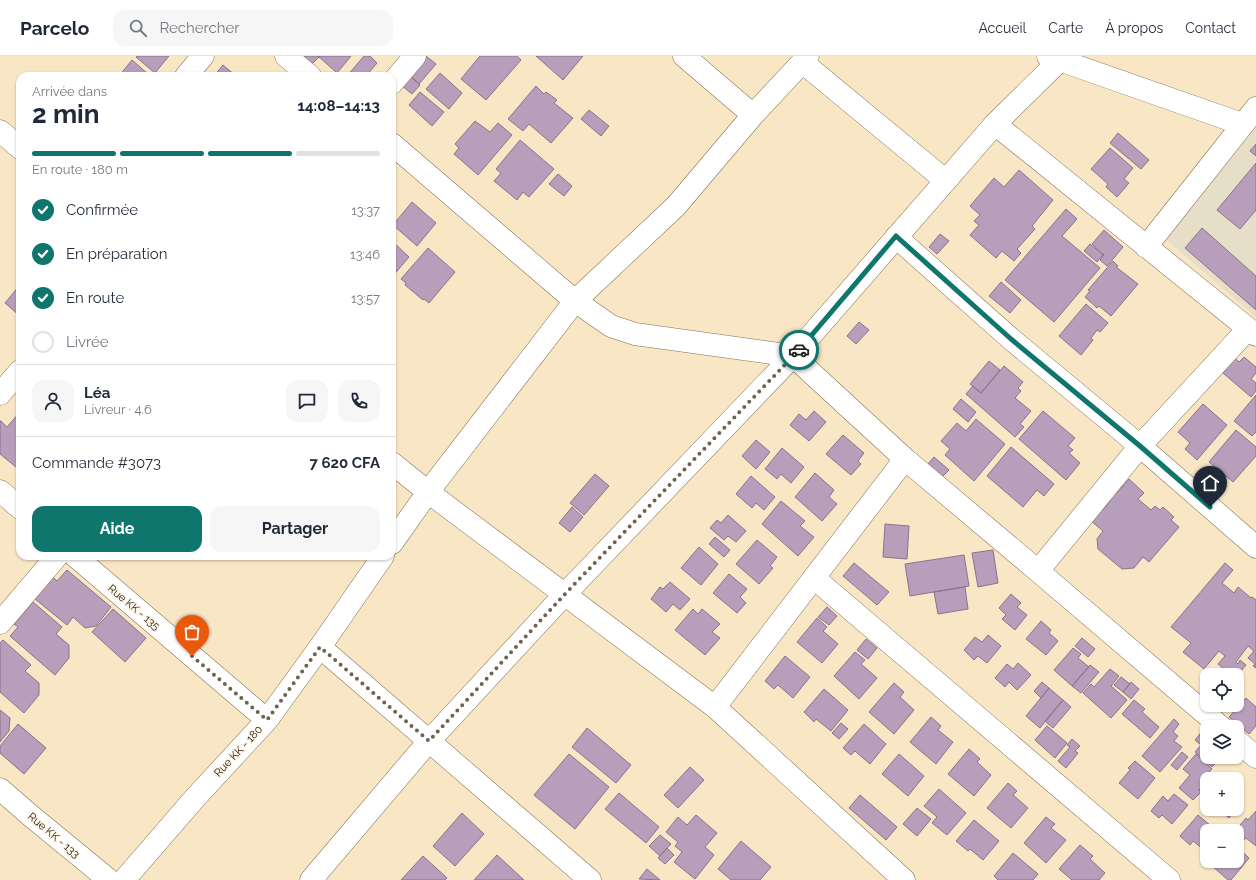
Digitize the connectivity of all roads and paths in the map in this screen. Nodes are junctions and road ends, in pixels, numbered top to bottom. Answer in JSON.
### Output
{"nodes":[{"id":1,"x":203,"y":56,"type":"edge"},
{"id":2,"x":286,"y":56,"type":"edge"},
{"id":3,"x":415,"y":56,"type":"edge"},
{"id":4,"x":684,"y":56,"type":"edge"},
{"id":5,"x":1057,"y":58,"type":"edge"},
{"id":6,"x":805,"y":59,"type":"edge"},
{"id":7,"x":189,"y":72,"type":"edge"},
{"id":8,"x":305,"y":72,"type":"edge"},
{"id":9,"x":396,"y":78,"type":"edge"},
{"id":10,"x":753,"y":115,"type":"junction"},
{"id":11,"x":1249,"y":116,"type":"edge"},
{"id":12,"x":995,"y":124,"type":"junction"},
{"id":13,"x":0,"y":131,"type":"edge"},
{"id":14,"x":16,"y":145,"type":"edge"},
{"id":15,"x":396,"y":147,"type":"edge"},
{"id":16,"x":945,"y":180,"type":"junction"},
{"id":17,"x":896,"y":236,"type":"junction"},
{"id":18,"x":1146,"y":247,"type":"junction"},
{"id":19,"x":575,"y":301,"type":"junction"},
{"id":20,"x":1252,"y":332,"type":"edge"},
{"id":21,"x":793,"y":356,"type":"junction"},
{"id":22,"x":16,"y":376,"type":"edge"},
{"id":23,"x":0,"y":394,"type":"edge"},
{"id":24,"x":1140,"y":446,"type":"junction"},
{"id":25,"x":905,"y":459,"type":"junction"},
{"id":26,"x":396,"y":466,"type":"edge"},
{"id":27,"x":0,"y":491,"type":"edge"},
{"id":28,"x":428,"y":492,"type":"junction"},
{"id":29,"x":16,"y":505,"type":"edge"},
{"id":30,"x":396,"y":537,"type":"edge"},
{"id":31,"x":1256,"y":547,"type":"edge"},
{"id":32,"x":54,"y":560,"type":"edge"},
{"id":33,"x":79,"y":560,"type":"edge"},
{"id":34,"x":380,"y":560,"type":"edge"},
{"id":35,"x":1038,"y":571,"type":"junction"},
{"id":36,"x":814,"y":578,"type":"junction"},
{"id":37,"x":565,"y":594,"type":"junction"},
{"id":38,"x":0,"y":623,"type":"edge"},
{"id":39,"x":320,"y":647,"type":"junction"},
{"id":40,"x":715,"y":707,"type":"junction"},
{"id":41,"x":267,"y":720,"type":"junction"},
{"id":42,"x":1213,"y":720,"type":"edge"},
{"id":43,"x":429,"y":741,"type":"junction"},
{"id":44,"x":1244,"y":747,"type":"edge"},
{"id":45,"x":1256,"y":757,"type":"edge"},
{"id":46,"x":0,"y":789,"type":"edge"},
{"id":47,"x":586,"y":878,"type":"edge"},
{"id":48,"x":109,"y":880,"type":"edge"},
{"id":49,"x":124,"y":880,"type":"edge"},
{"id":50,"x":311,"y":880,"type":"edge"},
{"id":51,"x":904,"y":880,"type":"edge"},
{"id":52,"x":1169,"y":880,"type":"edge"}],
"edges":[{"from":1,"to":7,"type":"street"},
{"from":2,"to":8,"type":"street"},
{"from":3,"to":9,"type":"street"},
{"from":4,"to":10,"type":"street"},
{"from":5,"to":11,"type":"street"},
{"from":5,"to":12,"type":"street"},
{"from":6,"to":10,"type":"street"},
{"from":6,"to":16,"type":"street"},
{"from":10,"to":19,"type":"street"},
{"from":11,"to":18,"type":"street"},
{"from":12,"to":16,"type":"street"},
{"from":12,"to":18,"type":"street"},
{"from":13,"to":14,"type":"street"},
{"from":15,"to":19,"type":"street"},
{"from":16,"to":17,"type":"street"},
{"from":17,"to":21,"type":"street"},
{"from":17,"to":24,"type":"street"},
{"from":18,"to":20,"type":"street"},
{"from":19,"to":21,"type":"street"},
{"from":19,"to":28,"type":"street"},
{"from":20,"to":24,"type":"street"},
{"from":21,"to":25,"type":"street"},
{"from":21,"to":37,"type":"street"},
{"from":22,"to":23,"type":"street"},
{"from":24,"to":31,"type":"street"},
{"from":24,"to":35,"type":"street"},
{"from":25,"to":35,"type":"street"},
{"from":25,"to":36,"type":"street"},
{"from":26,"to":28,"type":"street"},
{"from":27,"to":29,"type":"street"},
{"from":28,"to":30,"type":"street"},
{"from":28,"to":37,"type":"street"},
{"from":32,"to":38,"type":"street"},
{"from":33,"to":41,"type":"street","name":"Rue KK - 135"},
{"from":34,"to":39,"type":"street","name":"Rue KK - 180"},
{"from":35,"to":42,"type":"street"},
{"from":36,"to":40,"type":"street"},
{"from":36,"to":52,"type":"street"},
{"from":37,"to":40,"type":"street"},
{"from":37,"to":43,"type":"street"},
{"from":39,"to":41,"type":"street","name":"Rue KK - 180"},
{"from":39,"to":43,"type":"street"},
{"from":40,"to":51,"type":"street"},
{"from":41,"to":49,"type":"street","name":"Rue KK - 180"},
{"from":43,"to":47,"type":"street"},
{"from":43,"to":50,"type":"street"},
{"from":44,"to":45,"type":"street"},
{"from":46,"to":48,"type":"street","name":"Rue KK - 133"}]}
